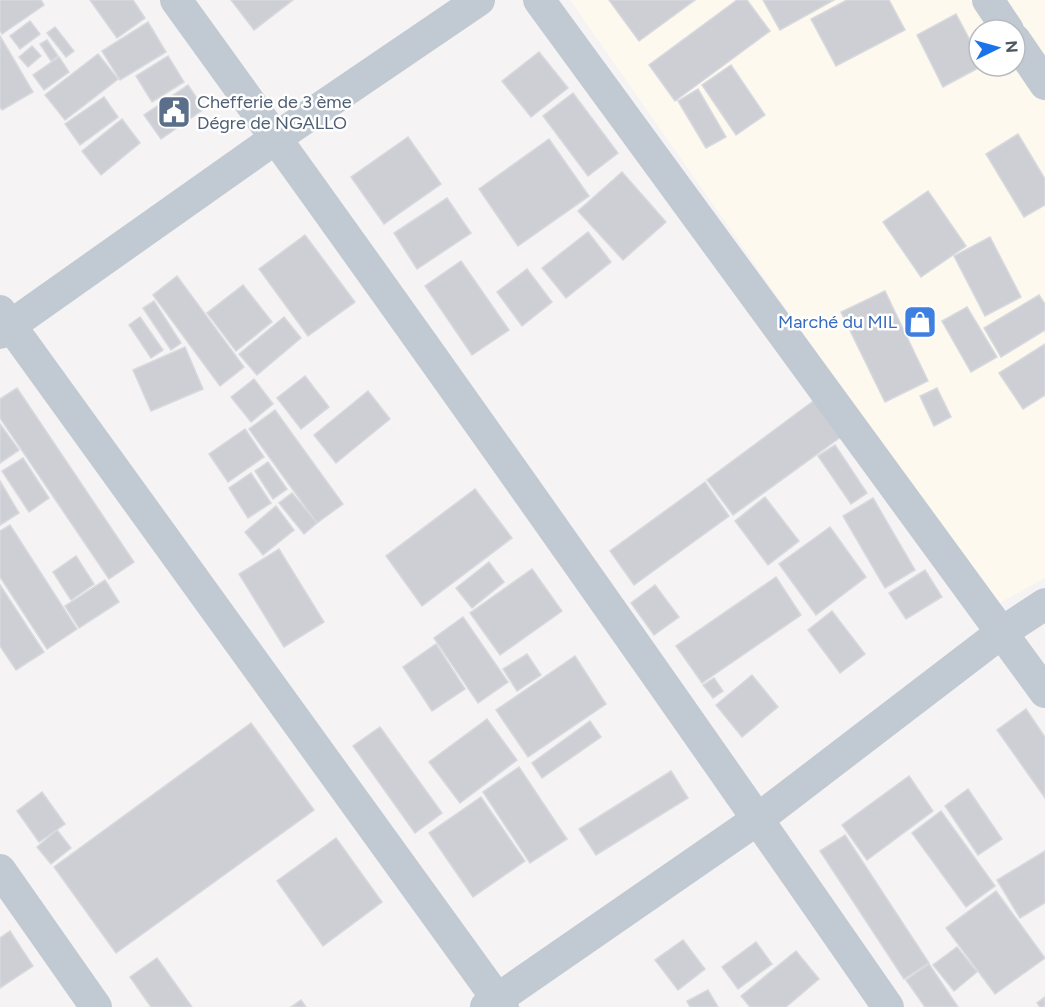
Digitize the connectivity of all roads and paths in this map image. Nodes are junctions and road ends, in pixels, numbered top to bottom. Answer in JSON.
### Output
{"nodes":[{"id":1,"x":176,"y":0,"type":"edge"},
{"id":2,"x":479,"y":0,"type":"edge"},
{"id":3,"x":539,"y":0,"type":"edge"},
{"id":4,"x":988,"y":0,"type":"edge"},
{"id":5,"x":1000,"y":18,"type":"edge"},
{"id":6,"x":1027,"y":58,"type":"edge"},
{"id":7,"x":1045,"y":84,"type":"edge"},
{"id":8,"x":276,"y":138,"type":"junction"},
{"id":9,"x":3,"y":323,"type":"edge"},
{"id":10,"x":1045,"y":604,"type":"edge"},
{"id":11,"x":1001,"y":633,"type":"junction"},
{"id":12,"x":1045,"y":692,"type":"edge"},
{"id":13,"x":758,"y":819,"type":"junction"},
{"id":14,"x":0,"y":870,"type":"edge"},
{"id":15,"x":496,"y":1004,"type":"edge"},
{"id":16,"x":96,"y":1007,"type":"edge"},
{"id":17,"x":888,"y":1007,"type":"edge"}],
"edges":[{"from":1,"to":8,"type":"street"},
{"from":2,"to":8,"type":"street"},
{"from":3,"to":11,"type":"street"},
{"from":4,"to":5,"type":"street"},
{"from":6,"to":7,"type":"street"},
{"from":8,"to":9,"type":"street"},
{"from":8,"to":13,"type":"street"},
{"from":9,"to":15,"type":"street"},
{"from":10,"to":11,"type":"street"},
{"from":11,"to":12,"type":"street"},
{"from":11,"to":13,"type":"street"},
{"from":13,"to":15,"type":"street"},
{"from":13,"to":17,"type":"street"},
{"from":14,"to":16,"type":"street"}]}
